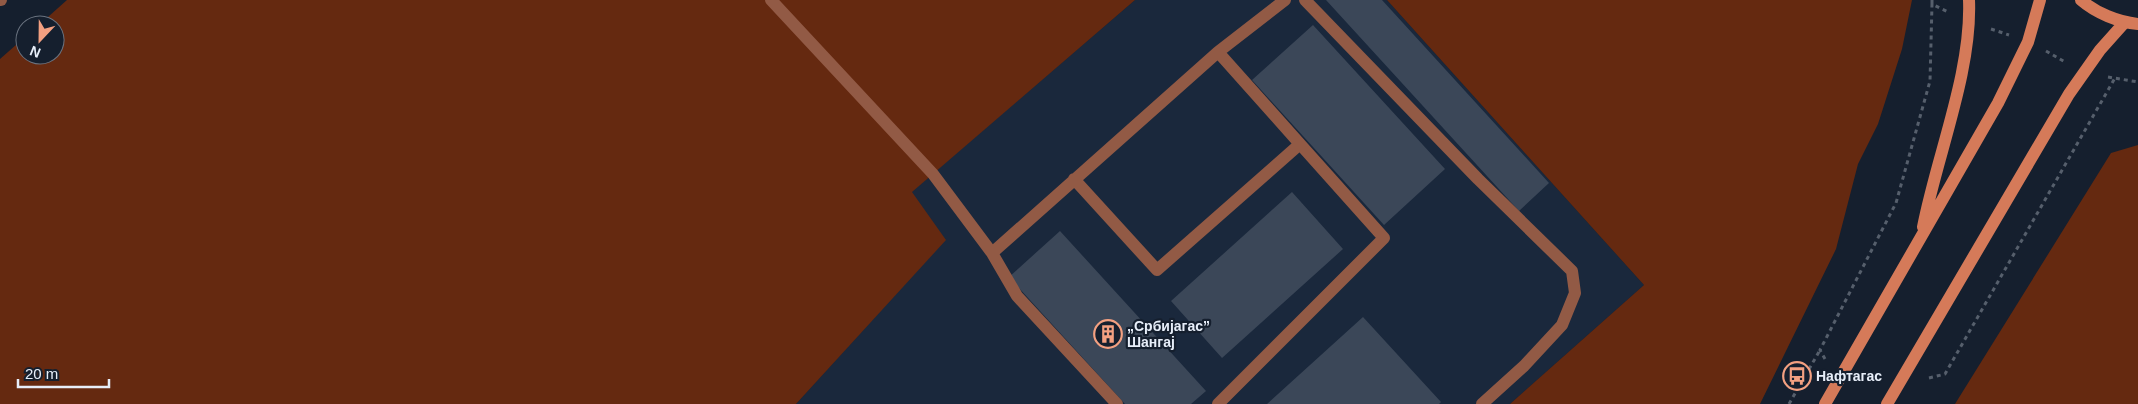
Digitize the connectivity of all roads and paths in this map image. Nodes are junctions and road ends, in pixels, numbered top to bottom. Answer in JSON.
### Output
{"nodes":[{"id":1,"x":771,"y":0,"type":"edge"},
{"id":2,"x":1285,"y":0,"type":"edge"},
{"id":3,"x":1305,"y":0,"type":"edge"},
{"id":4,"x":1969,"y":0,"type":"edge"},
{"id":5,"x":2040,"y":0,"type":"edge"},
{"id":6,"x":2081,"y":0,"type":"edge"},
{"id":7,"x":1932,"y":4,"type":"dead end"},
{"id":8,"x":2125,"y":22,"type":"junction"},
{"id":9,"x":2138,"y":24,"type":"edge"},
{"id":10,"x":1218,"y":52,"type":"junction"},
{"id":11,"x":2115,"y":78,"type":"dead end"},
{"id":12,"x":1300,"y":144,"type":"junction"},
{"id":13,"x":1074,"y":179,"type":"junction"},
{"id":14,"x":1922,"y":237,"type":"junction"},
{"id":15,"x":992,"y":253,"type":"junction"},
{"id":16,"x":1820,"y":350,"type":"junction"},
{"id":17,"x":1839,"y":379,"type":"junction"},
{"id":18,"x":1897,"y":386,"type":"junction"},
{"id":19,"x":1116,"y":404,"type":"edge"},
{"id":20,"x":1218,"y":404,"type":"edge"},
{"id":21,"x":1482,"y":404,"type":"edge"},
{"id":22,"x":1789,"y":404,"type":"edge"},
{"id":23,"x":1825,"y":404,"type":"edge"},
{"id":24,"x":1887,"y":404,"type":"edge"}],
"edges":[{"from":1,"to":15,"type":"lane"},
{"from":2,"to":10,"type":"lane"},
{"from":3,"to":21,"type":"lane"},
{"from":4,"to":14,"type":"main road"},
{"from":5,"to":14,"type":"main road"},
{"from":6,"to":8,"type":"main road"},
{"from":7,"to":16,"type":"path"},
{"from":8,"to":9,"type":"main road"},
{"from":8,"to":18,"type":"main road"},
{"from":10,"to":12,"type":"lane"},
{"from":10,"to":13,"type":"lane"},
{"from":11,"to":18,"type":"path"},
{"from":12,"to":13,"type":"lane"},
{"from":12,"to":20,"type":"lane"},
{"from":13,"to":15,"type":"lane"},
{"from":14,"to":17,"type":"main road"},
{"from":15,"to":19,"type":"lane"},
{"from":16,"to":17,"type":"path"},
{"from":16,"to":22,"type":"path"},
{"from":17,"to":23,"type":"main road"},
{"from":18,"to":24,"type":"main road"}]}
